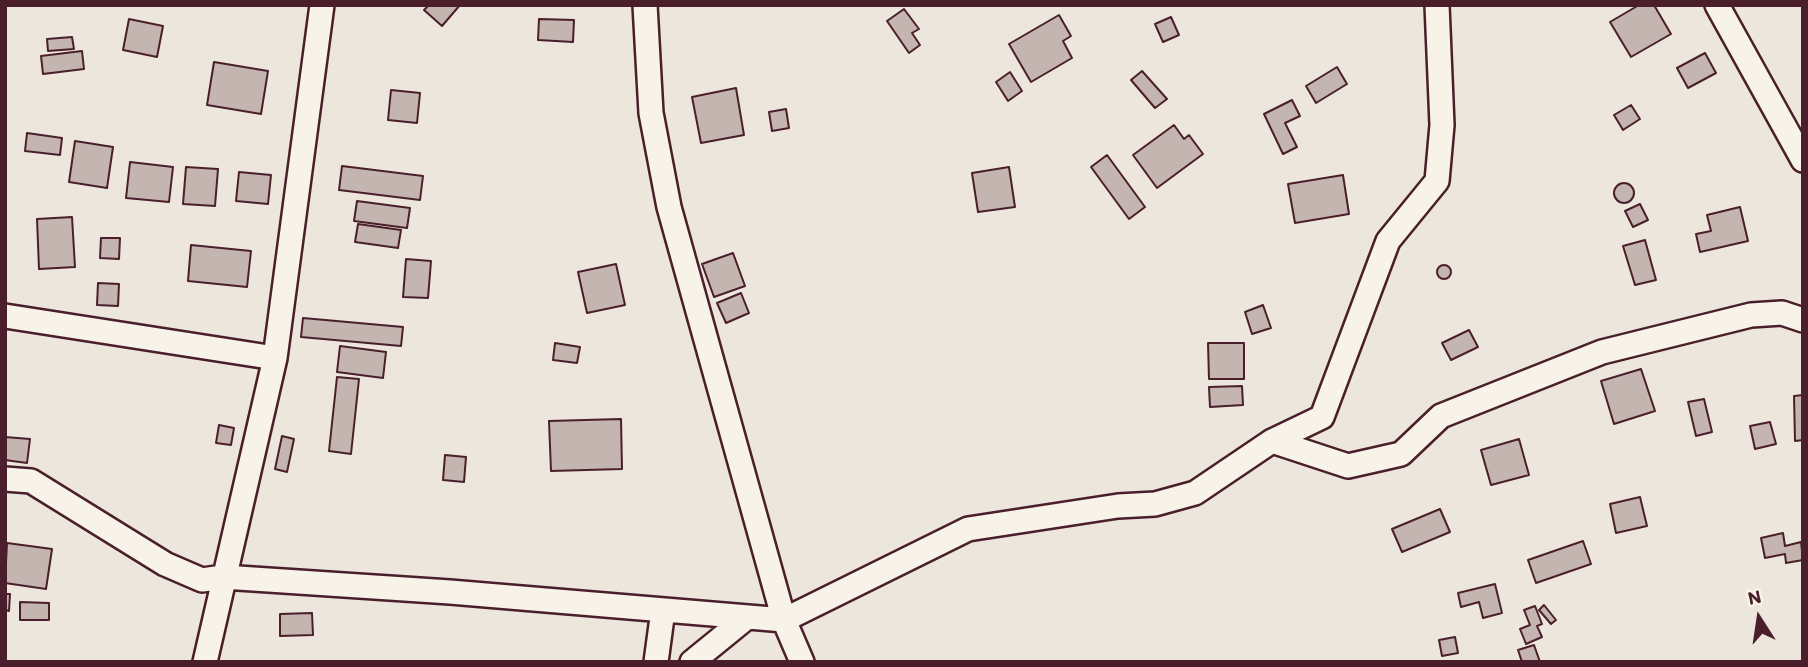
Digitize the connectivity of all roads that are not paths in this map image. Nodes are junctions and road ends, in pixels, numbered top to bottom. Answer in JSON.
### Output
{"nodes":[{"id":1,"x":322,"y":5,"type":"edge"},
{"id":2,"x":645,"y":5,"type":"edge"},
{"id":3,"x":1437,"y":5,"type":"edge"},
{"id":4,"x":1717,"y":5,"type":"edge"},
{"id":5,"x":1803,"y":160,"type":"edge"},
{"id":6,"x":5,"y":316,"type":"edge"},
{"id":7,"x":1803,"y":320,"type":"edge"},
{"id":8,"x":275,"y":358,"type":"junction"},
{"id":9,"x":1272,"y":441,"type":"junction"},
{"id":10,"x":5,"y":479,"type":"edge"},
{"id":11,"x":223,"y":577,"type":"junction"},
{"id":12,"x":663,"y":610,"type":"junction"},
{"id":13,"x":746,"y":618,"type":"junction"},
{"id":14,"x":784,"y":620,"type":"junction"},
{"id":15,"x":205,"y":662,"type":"edge"},
{"id":16,"x":656,"y":662,"type":"edge"},
{"id":17,"x":692,"y":662,"type":"edge"},
{"id":18,"x":802,"y":662,"type":"edge"}],
"edges":[{"from":1,"to":8,"type":"street"},
{"from":2,"to":14,"type":"street"},
{"from":3,"to":9,"type":"street"},
{"from":4,"to":5,"type":"street"},
{"from":6,"to":8,"type":"street"},
{"from":7,"to":9,"type":"street"},
{"from":8,"to":11,"type":"street"},
{"from":9,"to":14,"type":"street"},
{"from":10,"to":11,"type":"street"},
{"from":11,"to":12,"type":"street"},
{"from":11,"to":15,"type":"street"},
{"from":12,"to":13,"type":"street"},
{"from":12,"to":16,"type":"street"},
{"from":13,"to":14,"type":"street"},
{"from":13,"to":17,"type":"street"},
{"from":14,"to":18,"type":"street"}]}
